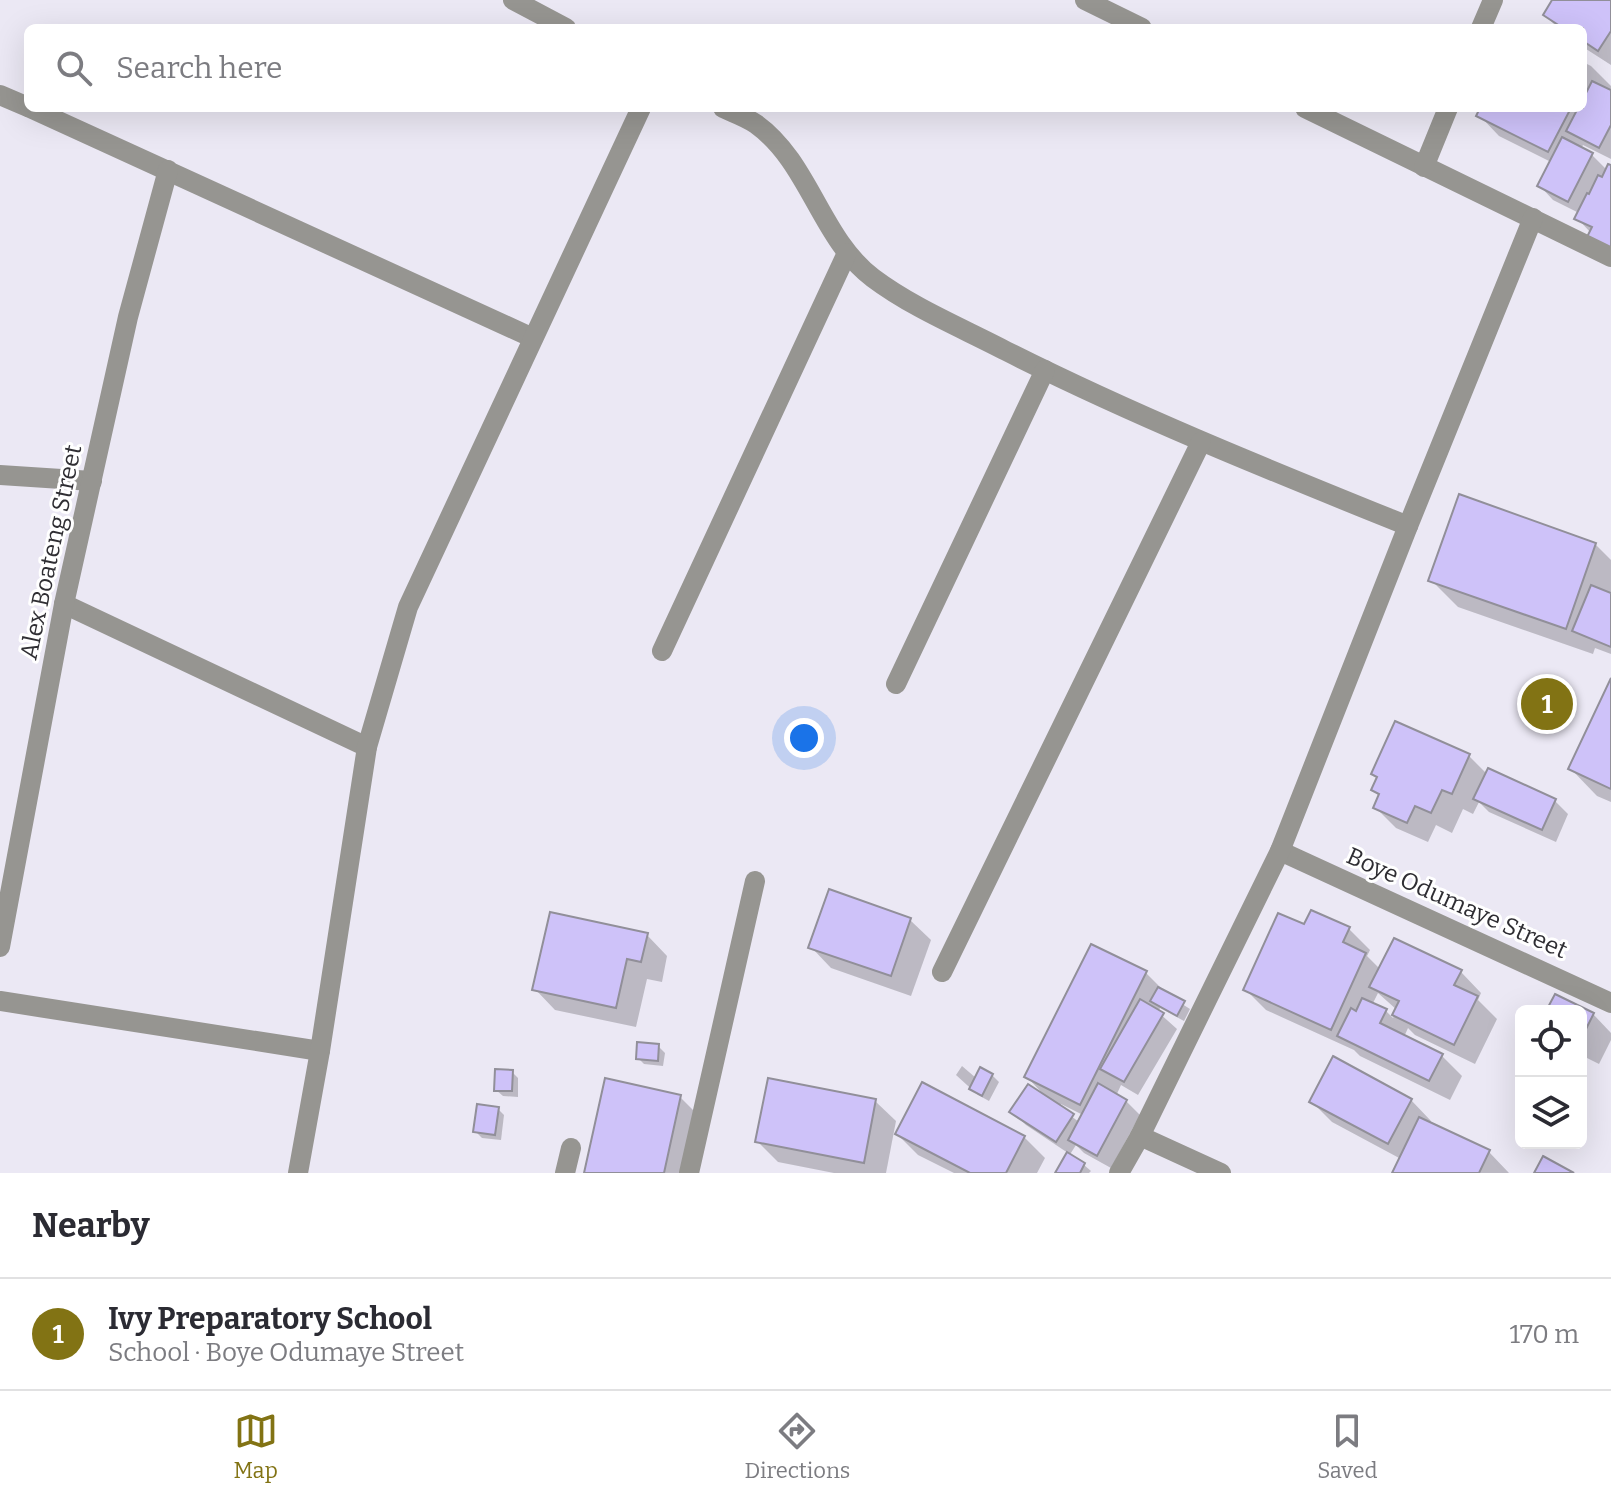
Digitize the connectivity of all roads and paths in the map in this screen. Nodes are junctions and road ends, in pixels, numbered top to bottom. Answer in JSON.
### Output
{"nodes":[{"id":1,"x":513,"y":0,"type":"edge"},
{"id":2,"x":1085,"y":0,"type":"edge"},
{"id":3,"x":1493,"y":0,"type":"edge"},
{"id":4,"x":558,"y":24,"type":"edge"},
{"id":5,"x":1134,"y":24,"type":"edge"},
{"id":6,"x":1483,"y":24,"type":"edge"},
{"id":7,"x":0,"y":95,"type":"edge"},
{"id":8,"x":24,"y":106,"type":"edge"},
{"id":9,"x":38,"y":112,"type":"edge"},
{"id":10,"x":639,"y":112,"type":"edge"},
{"id":11,"x":731,"y":112,"type":"edge"},
{"id":12,"x":1313,"y":112,"type":"edge"},
{"id":13,"x":1446,"y":112,"type":"edge"},
{"id":14,"x":1424,"y":167,"type":"junction"},
{"id":15,"x":168,"y":170,"type":"junction"},
{"id":16,"x":1533,"y":218,"type":"junction"},
{"id":17,"x":847,"y":253,"type":"junction"},
{"id":18,"x":1611,"y":257,"type":"edge"},
{"id":19,"x":533,"y":338,"type":"junction"},
{"id":20,"x":1045,"y":370,"type":"junction"},
{"id":21,"x":1201,"y":442,"type":"junction"},
{"id":22,"x":0,"y":475,"type":"edge"},
{"id":23,"x":92,"y":481,"type":"junction"},
{"id":24,"x":1408,"y":526,"type":"junction"},
{"id":25,"x":64,"y":604,"type":"junction"},
{"id":26,"x":662,"y":651,"type":"dead end"},
{"id":27,"x":896,"y":684,"type":"dead end"},
{"id":28,"x":367,"y":747,"type":"junction"},
{"id":29,"x":1280,"y":851,"type":"junction"},
{"id":30,"x":755,"y":881,"type":"dead end"},
{"id":31,"x":0,"y":947,"type":"edge"},
{"id":32,"x":942,"y":972,"type":"dead end"},
{"id":33,"x":0,"y":1001,"type":"edge"},
{"id":34,"x":1611,"y":1003,"type":"edge"},
{"id":35,"x":320,"y":1051,"type":"junction"},
{"id":36,"x":1140,"y":1136,"type":"junction"},
{"id":37,"x":571,"y":1148,"type":"dead end"},
{"id":38,"x":298,"y":1173,"type":"edge"},
{"id":39,"x":565,"y":1173,"type":"edge"},
{"id":40,"x":689,"y":1173,"type":"edge"},
{"id":41,"x":1119,"y":1173,"type":"edge"},
{"id":42,"x":1221,"y":1173,"type":"edge"}],
"edges":[{"from":1,"to":4,"type":"street"},
{"from":2,"to":5,"type":"street"},
{"from":3,"to":6,"type":"street"},
{"from":7,"to":8,"type":"street"},
{"from":9,"to":15,"type":"street"},
{"from":10,"to":19,"type":"street"},
{"from":11,"to":17,"type":"street"},
{"from":12,"to":14,"type":"street"},
{"from":13,"to":14,"type":"street"},
{"from":14,"to":16,"type":"street"},
{"from":15,"to":19,"type":"street"},
{"from":15,"to":23,"type":"street","name":"Alex Boateng Street"},
{"from":16,"to":18,"type":"street"},
{"from":16,"to":24,"type":"street"},
{"from":17,"to":20,"type":"street"},
{"from":17,"to":26,"type":"street"},
{"from":19,"to":28,"type":"street"},
{"from":20,"to":21,"type":"street"},
{"from":20,"to":27,"type":"street"},
{"from":21,"to":24,"type":"street"},
{"from":21,"to":32,"type":"street"},
{"from":22,"to":23,"type":"street"},
{"from":23,"to":25,"type":"street","name":"Alex Boateng Street"},
{"from":24,"to":29,"type":"street"},
{"from":25,"to":28,"type":"street"},
{"from":25,"to":31,"type":"street","name":"Alex Boateng Street"},
{"from":28,"to":35,"type":"street"},
{"from":29,"to":34,"type":"street","name":"Boye Odumaye Street"},
{"from":29,"to":36,"type":"street"},
{"from":30,"to":40,"type":"street"},
{"from":33,"to":35,"type":"street"},
{"from":35,"to":38,"type":"street"},
{"from":36,"to":41,"type":"street"},
{"from":36,"to":42,"type":"street"},
{"from":37,"to":39,"type":"street"}]}
